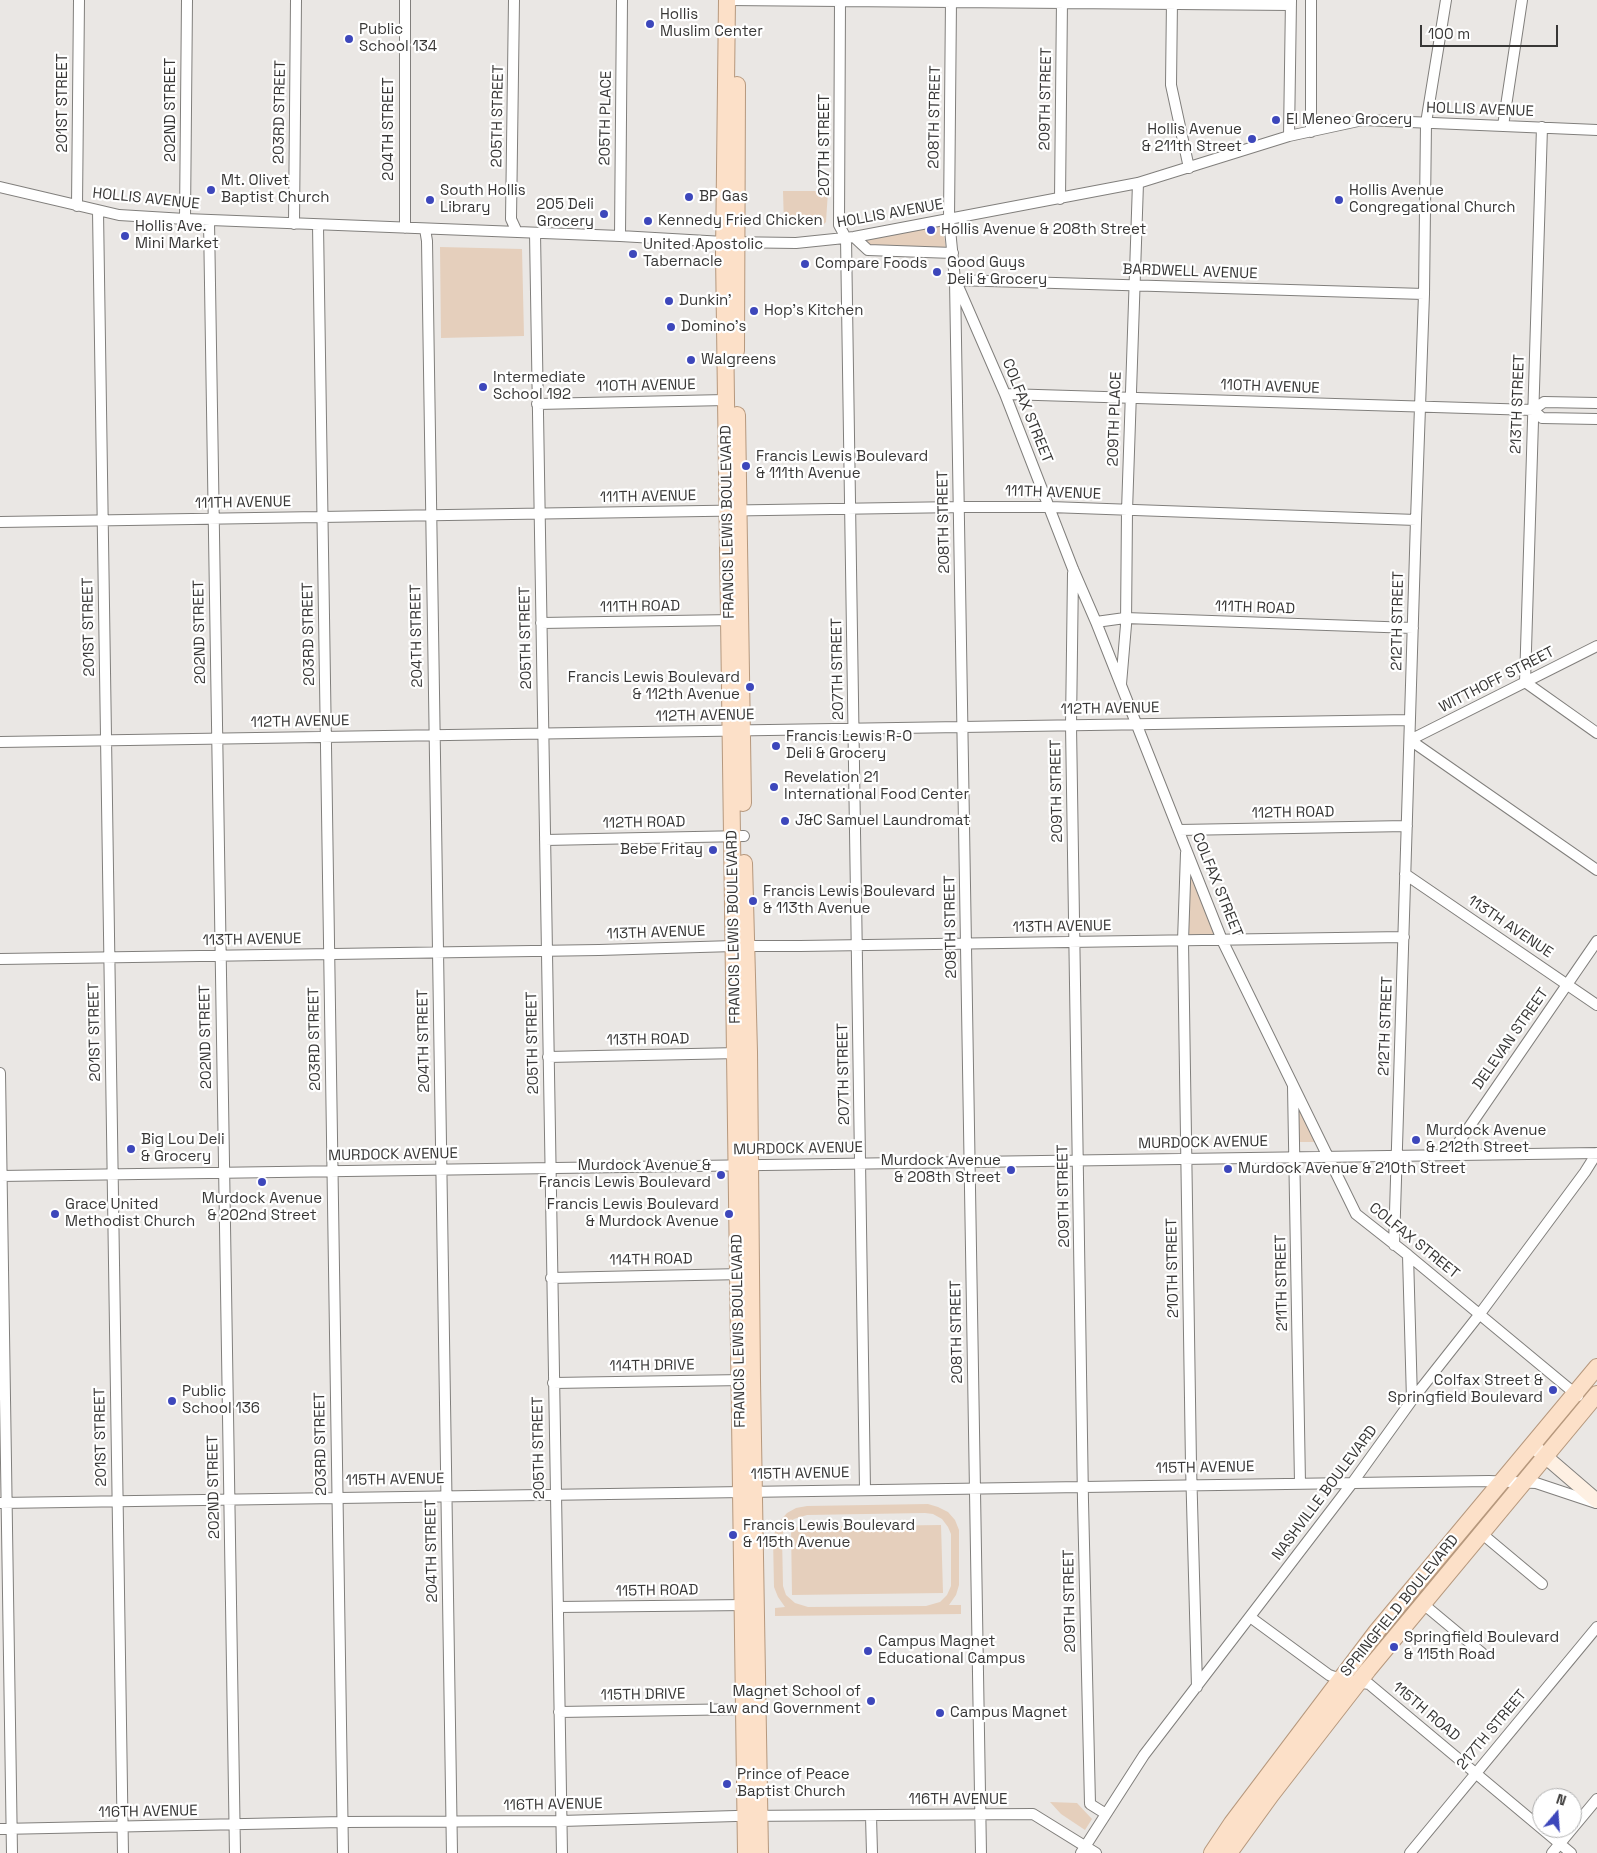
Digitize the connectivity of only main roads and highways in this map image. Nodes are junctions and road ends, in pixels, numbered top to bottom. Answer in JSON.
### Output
{"nodes":[{"id":1,"x":727,"y":0,"type":"edge"},
{"id":2,"x":737,"y":0,"type":"edge"},
{"id":3,"x":730,"y":242,"type":"junction"},
{"id":4,"x":733,"y":510,"type":"junction"},
{"id":5,"x":1595,"y":1373,"type":"edge"},
{"id":6,"x":1593,"y":1400,"type":"edge"},
{"id":7,"x":1532,"y":1445,"type":"junction"},
{"id":8,"x":1545,"y":1457,"type":"junction"},
{"id":9,"x":1597,"y":1502,"type":"edge"},
{"id":10,"x":753,"y":1816,"type":"junction"},
{"id":11,"x":746,"y":1853,"type":"edge"},
{"id":12,"x":760,"y":1853,"type":"edge"},
{"id":13,"x":1212,"y":1853,"type":"edge"},
{"id":14,"x":1229,"y":1853,"type":"edge"}],
"edges":[{"from":1,"to":3,"type":"main road","name":"FRANCIS LEWIS BOULEVARD"},
{"from":2,"to":3,"type":"main road","name":"FRANCIS LEWIS BOULEVARD"},
{"from":3,"to":4,"type":"main road","name":"FRANCIS LEWIS BOULEVARD"},
{"from":3,"to":4,"type":"main road","name":"FRANCIS LEWIS BOULEVARD"},
{"from":4,"to":10,"type":"main road","name":"FRANCIS LEWIS BOULEVARD"},
{"from":5,"to":7,"type":"main road","name":"SPRINGFIELD BOULEVARD"},
{"from":6,"to":8,"type":"main road","name":"SPRINGFIELD BOULEVARD"},
{"from":7,"to":8,"type":"main road"},
{"from":7,"to":13,"type":"main road","name":"SPRINGFIELD BOULEVARD"},
{"from":8,"to":9,"type":"main road","name":"115TH AVENUE"},
{"from":8,"to":14,"type":"main road","name":"SPRINGFIELD BOULEVARD"},
{"from":10,"to":11,"type":"main road","name":"FRANCIS LEWIS BOULEVARD"},
{"from":10,"to":12,"type":"main road","name":"FRANCIS LEWIS BOULEVARD"}]}
